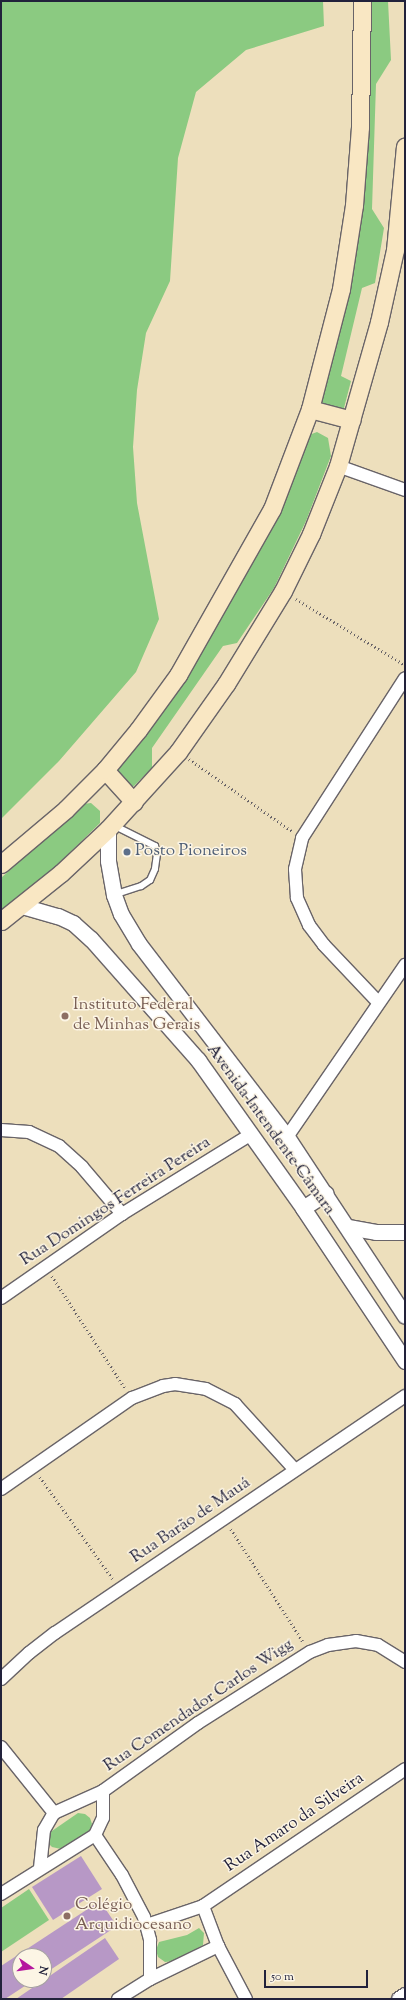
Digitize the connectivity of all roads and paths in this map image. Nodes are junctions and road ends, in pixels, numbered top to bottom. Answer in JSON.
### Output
{"nodes":[{"id":1,"x":362,"y":1,"type":"edge"},
{"id":2,"x":405,"y":146,"type":"edge"},
{"id":3,"x":310,"y":409,"type":"junction"},
{"id":4,"x":352,"y":420,"type":"junction"},
{"id":5,"x":338,"y":466,"type":"junction"},
{"id":6,"x":405,"y":490,"type":"edge"},
{"id":7,"x":283,"y":591,"type":"junction"},
{"id":8,"x":405,"y":665,"type":"edge"},
{"id":9,"x":405,"y":678,"type":"edge"},
{"id":10,"x":178,"y":752,"type":"junction"},
{"id":11,"x":104,"y":770,"type":"junction"},
{"id":12,"x":134,"y":802,"type":"junction"},
{"id":13,"x":110,"y":827,"type":"junction"},
{"id":14,"x":302,"y":838,"type":"junction"},
{"id":15,"x":1,"y":864,"type":"edge"},
{"id":16,"x":114,"y":896,"type":"junction"},
{"id":17,"x":22,"y":906,"type":"junction"},
{"id":18,"x":1,"y":921,"type":"edge"},
{"id":19,"x":405,"y":965,"type":"edge"},
{"id":20,"x":378,"y":1002,"type":"junction"},
{"id":21,"x":217,"y":1046,"type":"junction"},
{"id":22,"x":198,"y":1060,"type":"junction"},
{"id":23,"x":1,"y":1130,"type":"edge"},
{"id":24,"x":250,"y":1135,"type":"junction"},
{"id":25,"x":287,"y":1137,"type":"junction"},
{"id":26,"x":326,"y":1193,"type":"junction"},
{"id":27,"x":303,"y":1208,"type":"junction"},
{"id":28,"x":122,"y":1214,"type":"junction"},
{"id":29,"x":348,"y":1227,"type":"junction"},
{"id":30,"x":405,"y":1232,"type":"edge"},
{"id":31,"x":47,"y":1269,"type":"junction"},
{"id":32,"x":1,"y":1298,"type":"edge"},
{"id":33,"x":405,"y":1315,"type":"edge"},
{"id":34,"x":405,"y":1360,"type":"edge"},
{"id":35,"x":405,"y":1396,"type":"edge"},
{"id":36,"x":132,"y":1398,"type":"junction"},
{"id":37,"x":33,"y":1467,"type":"junction"},
{"id":38,"x":295,"y":1470,"type":"junction"},
{"id":39,"x":1,"y":1488,"type":"edge"},
{"id":40,"x":225,"y":1520,"type":"junction"},
{"id":41,"x":120,"y":1589,"type":"junction"},
{"id":42,"x":310,"y":1652,"type":"junction"},
{"id":43,"x":405,"y":1662,"type":"edge"},
{"id":44,"x":1,"y":1679,"type":"edge"},
{"id":45,"x":1,"y":1747,"type":"edge"},
{"id":46,"x":405,"y":1769,"type":"edge"},
{"id":47,"x":103,"y":1791,"type":"junction"},
{"id":48,"x":54,"y":1812,"type":"junction"},
{"id":49,"x":95,"y":1835,"type":"junction"},
{"id":50,"x":40,"y":1868,"type":"junction"},
{"id":51,"x":1,"y":1894,"type":"edge"},
{"id":52,"x":203,"y":1906,"type":"junction"},
{"id":53,"x":147,"y":1925,"type":"junction"},
{"id":54,"x":218,"y":1946,"type":"junction"},
{"id":55,"x":150,"y":1979,"type":"junction"},
{"id":56,"x":118,"y":1999,"type":"edge"},
{"id":57,"x":246,"y":1999,"type":"edge"}],
"edges":[{"from":1,"to":3,"type":"main road"},
{"from":2,"to":4,"type":"main road"},
{"from":3,"to":4,"type":"main road"},
{"from":3,"to":11,"type":"main road"},
{"from":4,"to":5,"type":"main road"},
{"from":5,"to":6,"type":"street"},
{"from":5,"to":7,"type":"main road"},
{"from":7,"to":8,"type":"path"},
{"from":7,"to":10,"type":"main road"},
{"from":9,"to":14,"type":"street"},
{"from":10,"to":12,"type":"main road"},
{"from":10,"to":14,"type":"path"},
{"from":11,"to":12,"type":"main road"},
{"from":11,"to":15,"type":"main road"},
{"from":12,"to":13,"type":"main road"},
{"from":13,"to":16,"type":"street","name":"Avenida Intendente Câmara"},
{"from":13,"to":16,"type":"lane"},
{"from":13,"to":17,"type":"main road"},
{"from":14,"to":20,"type":"street"},
{"from":16,"to":21,"type":"street","name":"Avenida Intendente Câmara"},
{"from":17,"to":18,"type":"main road"},
{"from":17,"to":22,"type":"street","name":"Avenida Intendente Câmara"},
{"from":19,"to":20,"type":"street"},
{"from":20,"to":25,"type":"street"},
{"from":21,"to":22,"type":"street"},
{"from":21,"to":25,"type":"street","name":"Avenida Intendente Câmara"},
{"from":22,"to":24,"type":"street","name":"Avenida Intendente Câmara"},
{"from":23,"to":28,"type":"street"},
{"from":24,"to":27,"type":"street","name":"Avenida Intendente Câmara"},
{"from":24,"to":28,"type":"street","name":"Rua Domingos Ferreira Pereira"},
{"from":25,"to":26,"type":"street","name":"Avenida Intendente Câmara"},
{"from":26,"to":27,"type":"street"},
{"from":26,"to":29,"type":"street","name":"Avenida Intendente Câmara"},
{"from":27,"to":34,"type":"street","name":"Avenida Intendente Câmara"},
{"from":28,"to":31,"type":"street","name":"Rua Domingos Ferreira Pereira"},
{"from":29,"to":30,"type":"street"},
{"from":29,"to":33,"type":"street","name":"Avenida Intendente Câmara"},
{"from":31,"to":32,"type":"street","name":"Rua Domingos Ferreira Pereira"},
{"from":31,"to":36,"type":"path"},
{"from":35,"to":38,"type":"street","name":"Rua Barão de Mauá"},
{"from":36,"to":37,"type":"street"},
{"from":36,"to":38,"type":"street"},
{"from":37,"to":39,"type":"street"},
{"from":37,"to":41,"type":"path"},
{"from":38,"to":40,"type":"street","name":"Rua Barão de Mauá"},
{"from":40,"to":41,"type":"street","name":"Rua Barão de Mauá"},
{"from":40,"to":42,"type":"path"},
{"from":41,"to":44,"type":"street","name":"Rua Barão de Mauá"},
{"from":42,"to":43,"type":"street","name":"Rua Comendador Carlos Wigg"},
{"from":42,"to":47,"type":"street","name":"Rua Comendador Carlos Wigg"},
{"from":45,"to":48,"type":"street"},
{"from":46,"to":52,"type":"street","name":"Rua Amaro da Silveira"},
{"from":47,"to":48,"type":"street","name":"Rua Comendador Carlos Wigg"},
{"from":47,"to":49,"type":"street","name":"Rua Comendador Carlos Wigg"},
{"from":48,"to":50,"type":"street"},
{"from":49,"to":50,"type":"street"},
{"from":49,"to":53,"type":"street"},
{"from":50,"to":51,"type":"street"},
{"from":52,"to":53,"type":"street","name":"Rua Amaro da Silveira"},
{"from":52,"to":54,"type":"street"},
{"from":53,"to":55,"type":"street"},
{"from":54,"to":55,"type":"street"},
{"from":54,"to":57,"type":"street"},
{"from":55,"to":56,"type":"street"}]}
